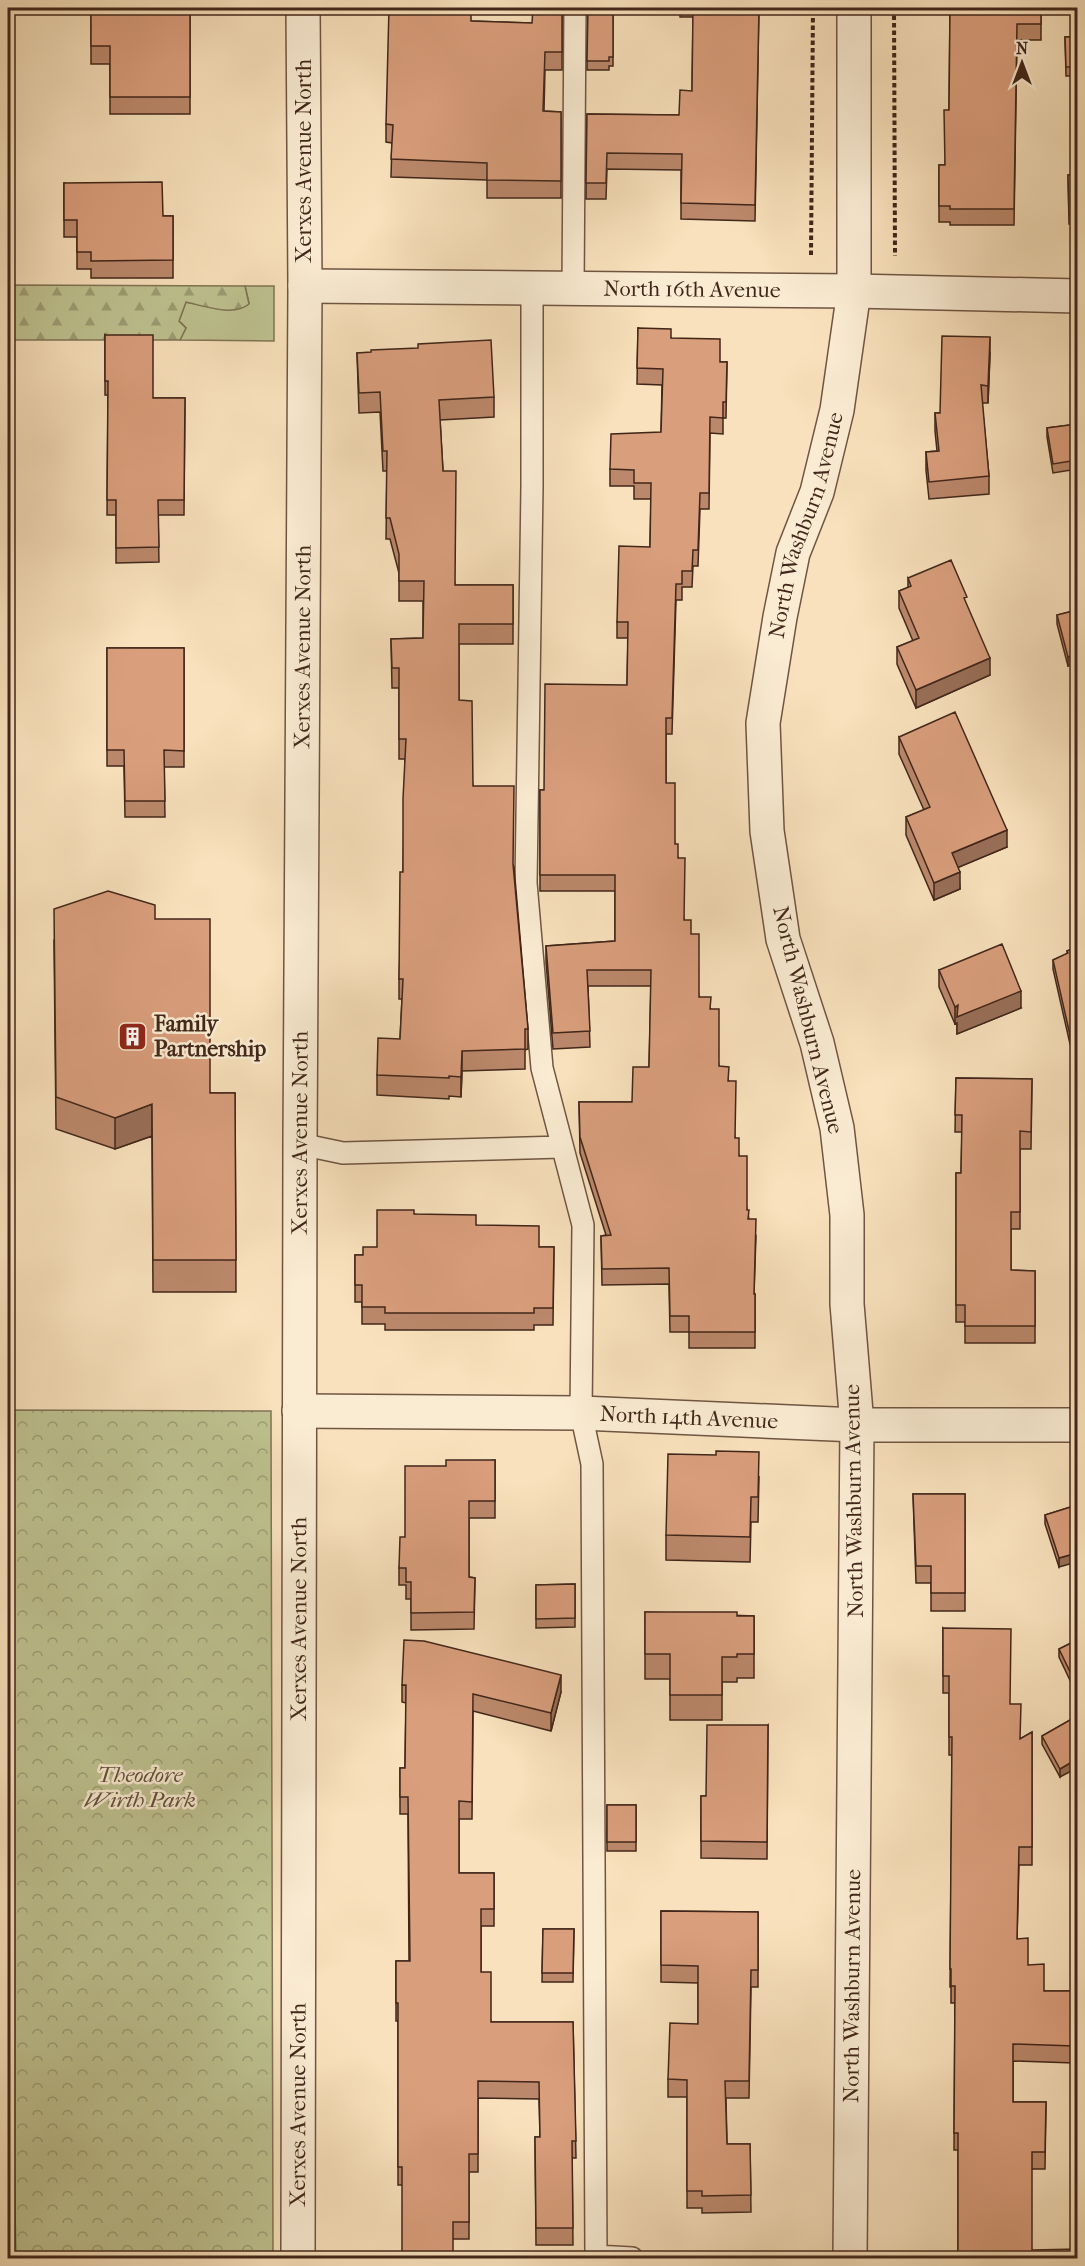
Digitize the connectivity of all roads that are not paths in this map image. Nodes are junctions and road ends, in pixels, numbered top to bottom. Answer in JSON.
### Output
{"nodes":[{"id":1,"x":303,"y":8,"type":"edge"},
{"id":2,"x":575,"y":8,"type":"edge"},
{"id":3,"x":854,"y":8,"type":"edge"},
{"id":4,"x":305,"y":286,"type":"junction"},
{"id":5,"x":532,"y":289,"type":"junction"},
{"id":6,"x":573,"y":289,"type":"junction"},
{"id":7,"x":854,"y":291,"type":"junction"},
{"id":8,"x":1077,"y":296,"type":"edge"},
{"id":9,"x":300,"y":1144,"type":"junction"},
{"id":10,"x":561,"y":1147,"type":"junction"},
{"id":11,"x":299,"y":1411,"type":"junction"},
{"id":12,"x":581,"y":1413,"type":"junction"},
{"id":13,"x":857,"y":1425,"type":"junction"},
{"id":14,"x":1077,"y":1425,"type":"edge"},
{"id":15,"x":298,"y":2259,"type":"edge"},
{"id":16,"x":632,"y":2259,"type":"edge"},
{"id":17,"x":850,"y":2259,"type":"edge"}],
"edges":[{"from":1,"to":4,"type":"street","name":"Xerxes Avenue North"},
{"from":2,"to":6,"type":"lane"},
{"from":3,"to":7,"type":"street","name":"North Washburn Avenue"},
{"from":4,"to":5,"type":"street","name":"North 16th Avenue"},
{"from":4,"to":9,"type":"street","name":"Xerxes Avenue North"},
{"from":5,"to":6,"type":"street","name":"North 16th Avenue"},
{"from":5,"to":10,"type":"lane"},
{"from":6,"to":7,"type":"street","name":"North 16th Avenue"},
{"from":7,"to":8,"type":"street","name":"North 16th Avenue"},
{"from":7,"to":13,"type":"street","name":"North Washburn Avenue"},
{"from":9,"to":10,"type":"lane"},
{"from":9,"to":11,"type":"street","name":"Xerxes Avenue North"},
{"from":10,"to":12,"type":"lane"},
{"from":11,"to":12,"type":"street","name":"North 14th Avenue"},
{"from":11,"to":15,"type":"street","name":"Xerxes Avenue North"},
{"from":12,"to":13,"type":"street","name":"North 14th Avenue"},
{"from":12,"to":16,"type":"lane"},
{"from":13,"to":14,"type":"street","name":"North 14th Avenue"},
{"from":13,"to":17,"type":"street","name":"North Washburn Avenue"}]}
